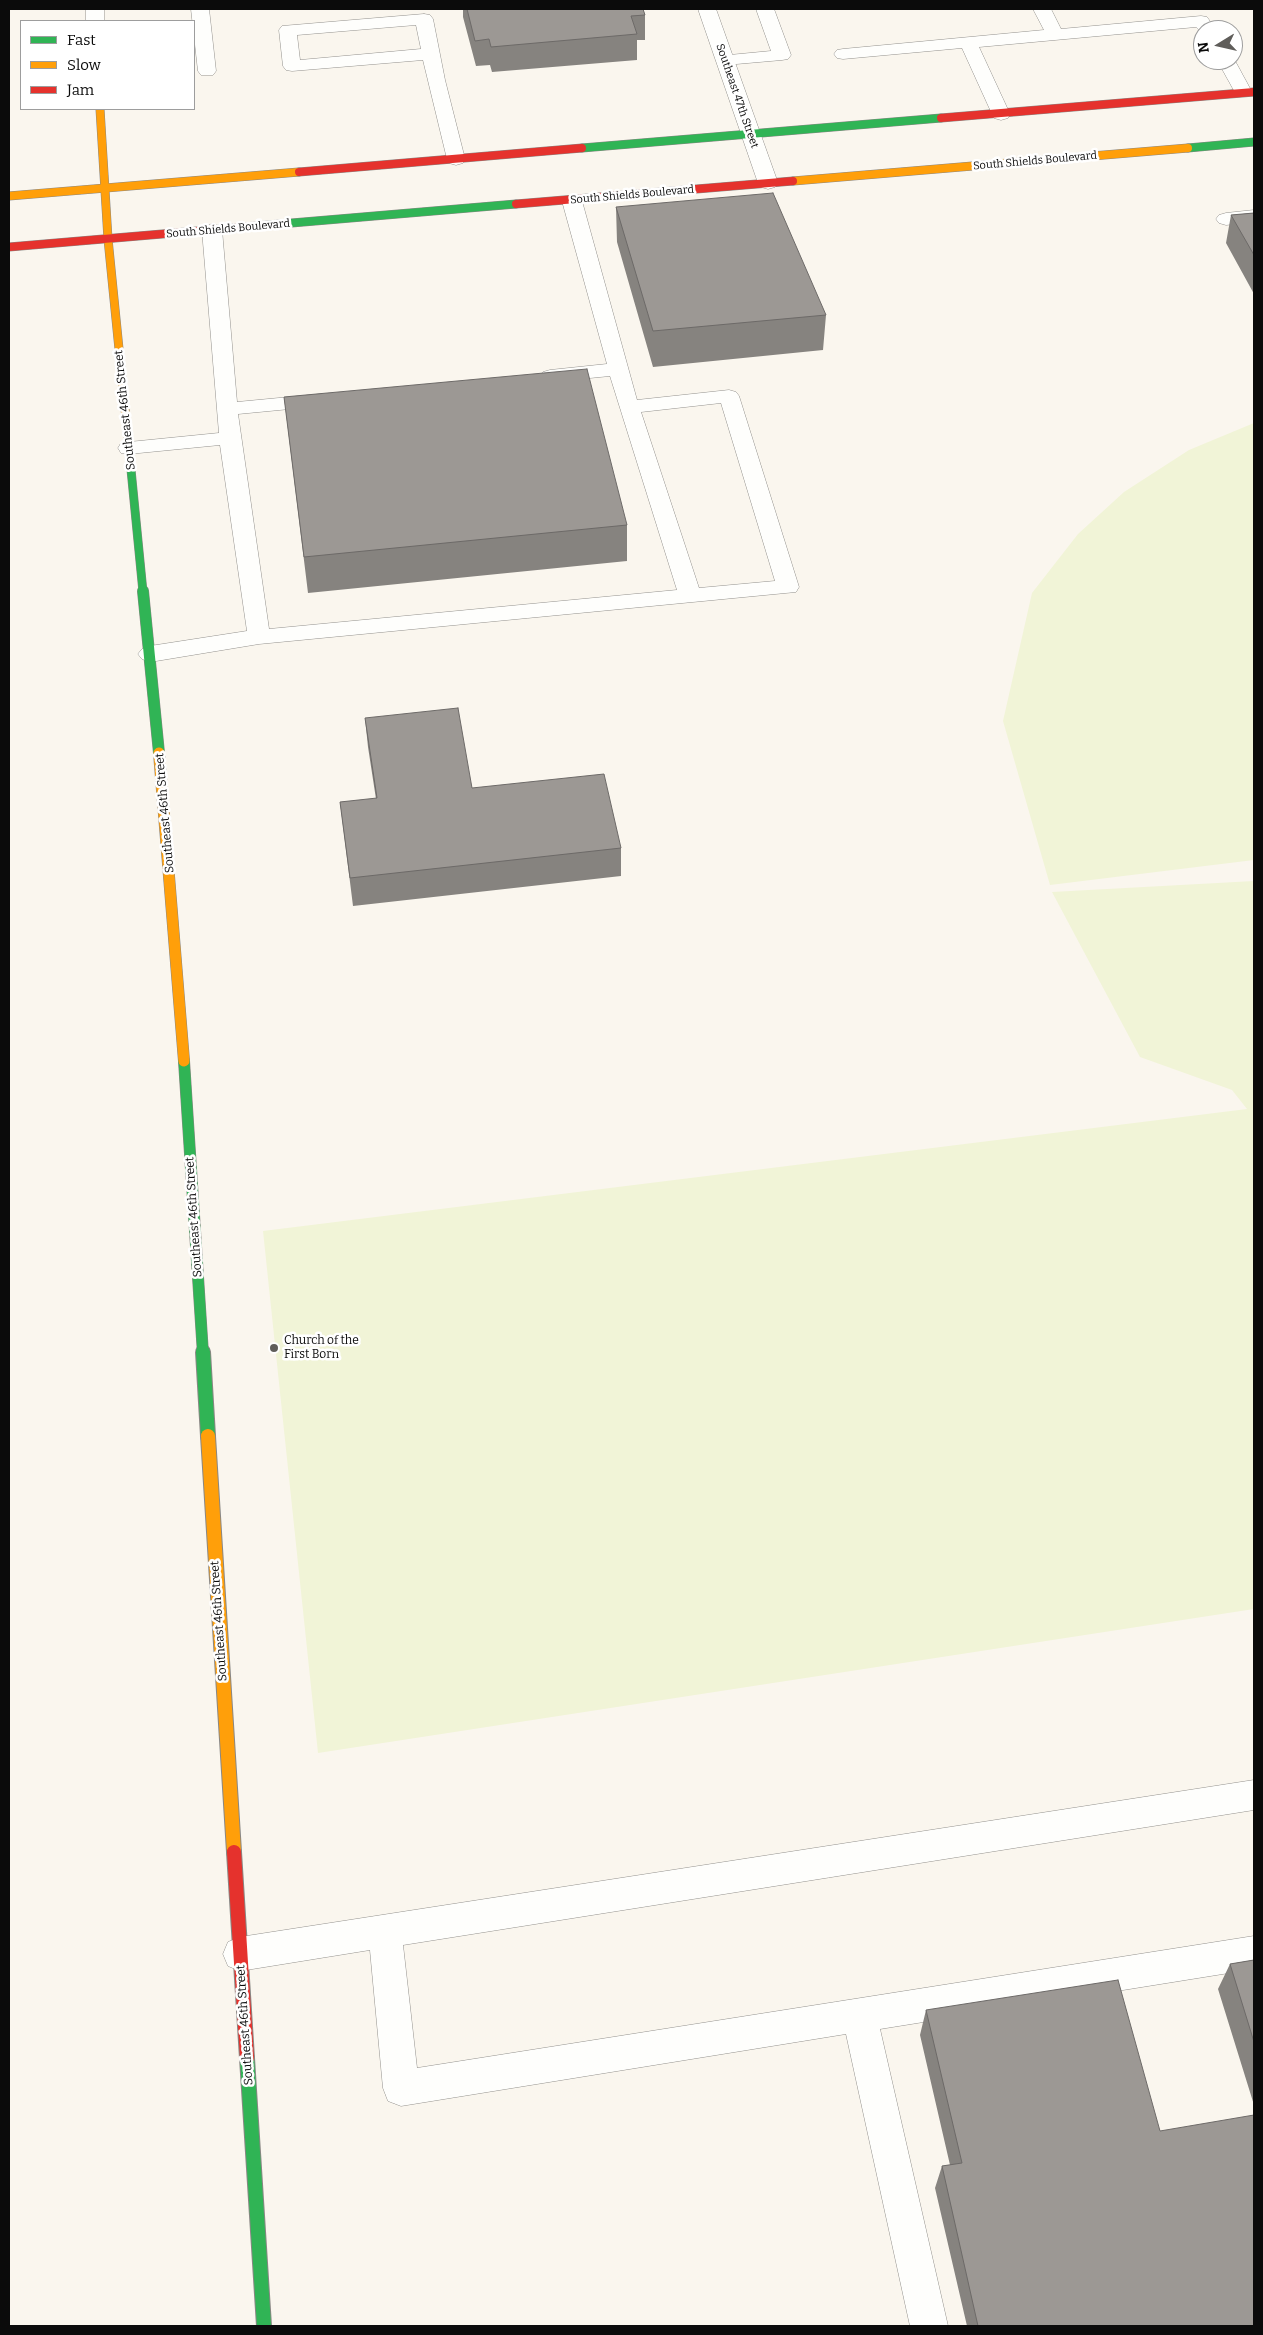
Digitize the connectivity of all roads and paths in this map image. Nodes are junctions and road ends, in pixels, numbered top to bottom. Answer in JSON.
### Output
{"nodes":[{"id":1,"x":200,"y":9,"type":"edge"},
{"id":2,"x":707,"y":9,"type":"edge"},
{"id":3,"x":765,"y":9,"type":"edge"},
{"id":4,"x":1042,"y":9,"type":"edge"},
{"id":5,"x":390,"y":12,"type":"edge"},
{"id":6,"x":1193,"y":21,"type":"edge"},
{"id":7,"x":1056,"y":34,"type":"junction"},
{"id":8,"x":968,"y":42,"type":"junction"},
{"id":9,"x":431,"y":54,"type":"junction"},
{"id":10,"x":843,"y":54,"type":"dead end"},
{"id":11,"x":725,"y":60,"type":"junction"},
{"id":12,"x":1233,"y":70,"type":"edge"},
{"id":13,"x":207,"y":71,"type":"dead end"},
{"id":14,"x":1249,"y":92,"type":"edge"},
{"id":15,"x":100,"y":110,"type":"edge"},
{"id":16,"x":1001,"y":114,"type":"junction"},
{"id":17,"x":751,"y":135,"type":"junction"},
{"id":18,"x":1254,"y":142,"type":"edge"},
{"id":19,"x":456,"y":159,"type":"junction"},
{"id":20,"x":768,"y":184,"type":"junction"},
{"id":21,"x":105,"y":187,"type":"junction"},
{"id":22,"x":9,"y":196,"type":"edge"},
{"id":23,"x":572,"y":201,"type":"junction"},
{"id":24,"x":1254,"y":216,"type":"edge"},
{"id":25,"x":1226,"y":219,"type":"dead end"},
{"id":26,"x":212,"y":230,"type":"junction"},
{"id":27,"x":108,"y":239,"type":"junction"},
{"id":28,"x":9,"y":248,"type":"edge"},
{"id":29,"x":619,"y":369,"type":"junction"},
{"id":30,"x":531,"y":378,"type":"edge"},
{"id":31,"x":345,"y":397,"type":"edge"},
{"id":32,"x":629,"y":407,"type":"junction"},
{"id":33,"x":228,"y":409,"type":"junction"},
{"id":34,"x":230,"y":438,"type":"junction"},
{"id":35,"x":129,"y":448,"type":"junction"},
{"id":36,"x":690,"y":596,"type":"junction"},
{"id":37,"x":259,"y":637,"type":"junction"},
{"id":38,"x":150,"y":654,"type":"junction"},
{"id":39,"x":1254,"y":1795,"type":"edge"},
{"id":40,"x":385,"y":1931,"type":"junction"},
{"id":41,"x":1254,"y":1952,"type":"edge"},
{"id":42,"x":240,"y":1954,"type":"junction"},
{"id":43,"x":859,"y":2014,"type":"junction"},
{"id":44,"x":264,"y":2326,"type":"edge"},
{"id":45,"x":929,"y":2326,"type":"edge"}],
"edges":[{"from":1,"to":13,"type":"street"},
{"from":2,"to":11,"type":"street","name":"Southeast 47th Street"},
{"from":3,"to":11,"type":"street"},
{"from":4,"to":7,"type":"street"},
{"from":5,"to":9,"type":"street"},
{"from":5,"to":9,"type":"street"},
{"from":6,"to":7,"type":"street"},
{"from":7,"to":8,"type":"street"},
{"from":8,"to":10,"type":"street"},
{"from":8,"to":16,"type":"street"},
{"from":9,"to":19,"type":"street"},
{"from":11,"to":17,"type":"street","name":"Southeast 47th Street"},
{"from":12,"to":14,"type":"street"},
{"from":14,"to":16,"type":"main road"},
{"from":15,"to":21,"type":"main road","name":"Southeast 46th Street"},
{"from":16,"to":17,"type":"main road"},
{"from":17,"to":19,"type":"main road"},
{"from":17,"to":20,"type":"street","name":"Southeast 47th Street"},
{"from":18,"to":20,"type":"main road","name":"South Shields Boulevard"},
{"from":19,"to":21,"type":"main road"},
{"from":20,"to":23,"type":"main road","name":"South Shields Boulevard"},
{"from":21,"to":22,"type":"main road"},
{"from":21,"to":27,"type":"main road","name":"Southeast 46th Street"},
{"from":23,"to":26,"type":"main road","name":"South Shields Boulevard"},
{"from":23,"to":29,"type":"street"},
{"from":24,"to":25,"type":"street"},
{"from":26,"to":27,"type":"main road","name":"South Shields Boulevard"},
{"from":26,"to":33,"type":"street"},
{"from":27,"to":28,"type":"main road","name":"South Shields Boulevard"},
{"from":27,"to":35,"type":"main road","name":"Southeast 46th Street"},
{"from":29,"to":30,"type":"street"},
{"from":29,"to":32,"type":"street"},
{"from":31,"to":33,"type":"street"},
{"from":32,"to":36,"type":"street"},
{"from":32,"to":36,"type":"street"},
{"from":33,"to":34,"type":"street"},
{"from":34,"to":35,"type":"street"},
{"from":34,"to":37,"type":"street"},
{"from":35,"to":38,"type":"main road","name":"Southeast 46th Street"},
{"from":36,"to":37,"type":"street"},
{"from":37,"to":38,"type":"street"},
{"from":38,"to":42,"type":"main road","name":"Southeast 46th Street"},
{"from":39,"to":40,"type":"street"},
{"from":40,"to":42,"type":"street"},
{"from":40,"to":43,"type":"street"},
{"from":41,"to":43,"type":"street"},
{"from":42,"to":44,"type":"main road","name":"Southeast 46th Street"},
{"from":43,"to":45,"type":"street"}]}
